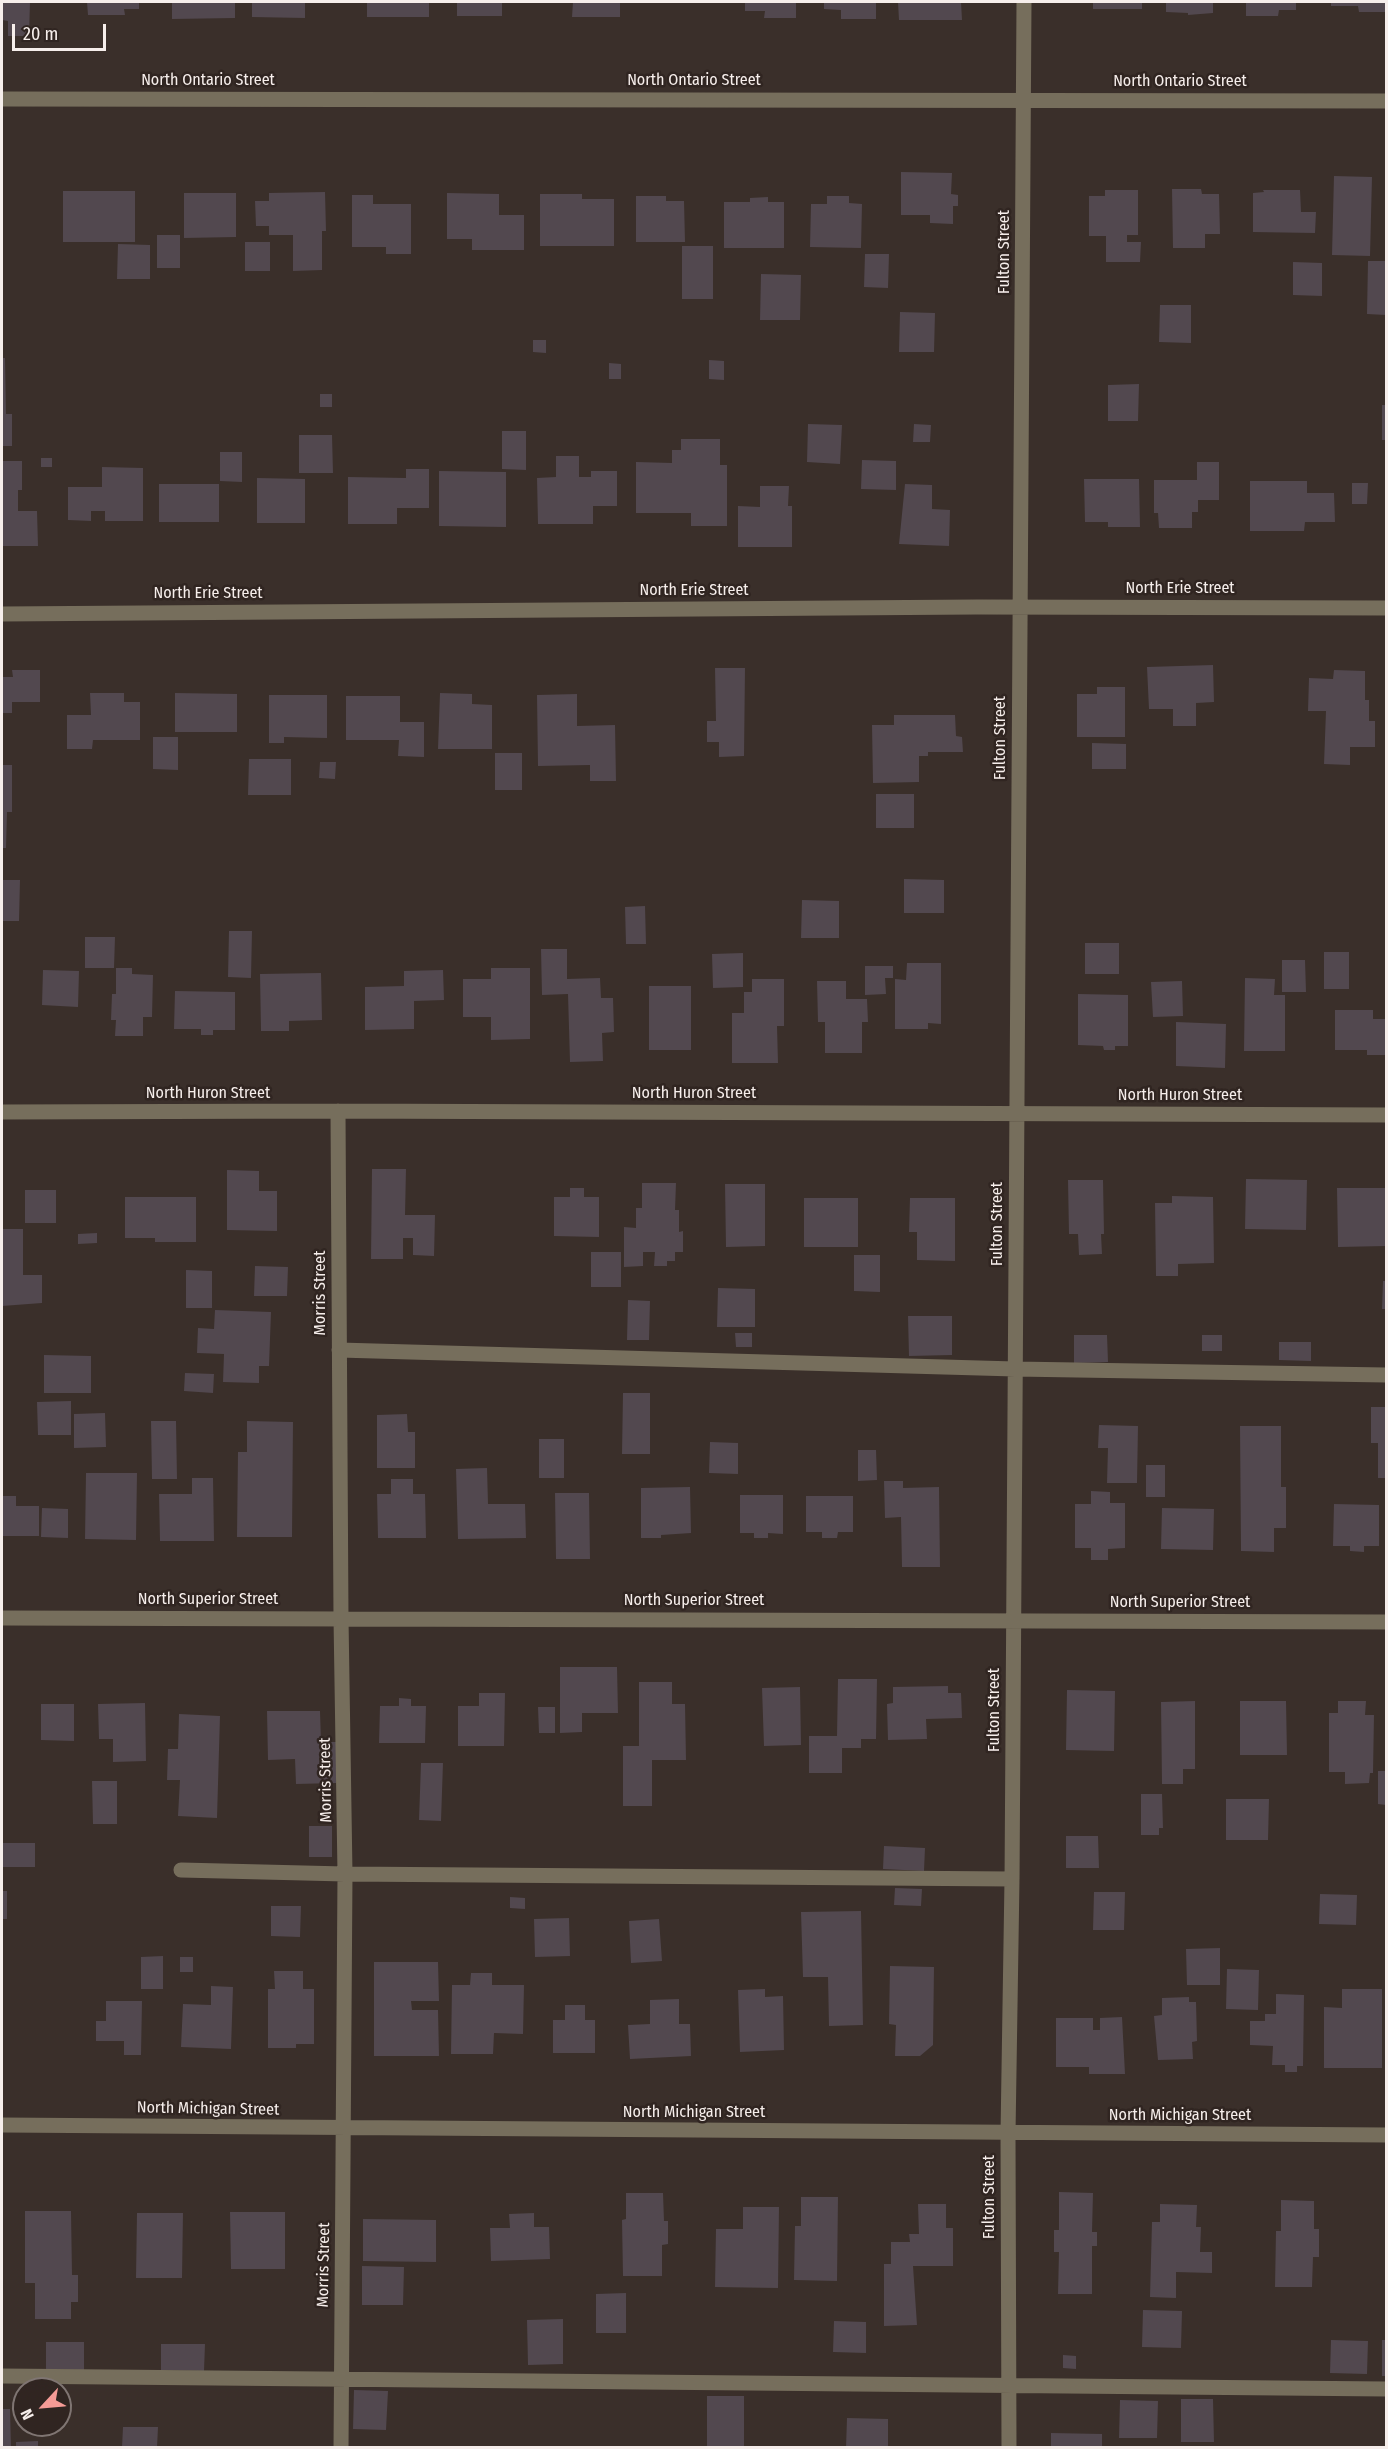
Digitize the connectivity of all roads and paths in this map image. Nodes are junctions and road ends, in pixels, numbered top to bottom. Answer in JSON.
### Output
{"nodes":[{"id":1,"x":1024,"y":2,"type":"edge"},
{"id":2,"x":2,"y":99,"type":"edge"},
{"id":3,"x":1024,"y":99,"type":"junction"},
{"id":4,"x":1386,"y":101,"type":"edge"},
{"id":5,"x":1020,"y":607,"type":"junction"},
{"id":6,"x":1386,"y":608,"type":"edge"},
{"id":7,"x":2,"y":614,"type":"edge"},
{"id":8,"x":338,"y":1111,"type":"junction"},
{"id":9,"x":2,"y":1112,"type":"edge"},
{"id":10,"x":1017,"y":1113,"type":"junction"},
{"id":11,"x":1386,"y":1115,"type":"edge"},
{"id":12,"x":339,"y":1350,"type":"junction"},
{"id":13,"x":1015,"y":1369,"type":"junction"},
{"id":14,"x":1386,"y":1375,"type":"edge"},
{"id":15,"x":2,"y":1618,"type":"edge"},
{"id":16,"x":341,"y":1618,"type":"junction"},
{"id":17,"x":1014,"y":1620,"type":"junction"},
{"id":18,"x":1386,"y":1622,"type":"edge"},
{"id":19,"x":181,"y":1870,"type":"dead end"},
{"id":20,"x":345,"y":1874,"type":"junction"},
{"id":21,"x":1012,"y":1879,"type":"junction"},
{"id":22,"x":2,"y":2125,"type":"edge"},
{"id":23,"x":344,"y":2128,"type":"junction"},
{"id":24,"x":1008,"y":2134,"type":"junction"},
{"id":25,"x":1386,"y":2135,"type":"edge"},
{"id":26,"x":2,"y":2376,"type":"edge"},
{"id":27,"x":341,"y":2381,"type":"junction"},
{"id":28,"x":1009,"y":2387,"type":"junction"},
{"id":29,"x":1386,"y":2389,"type":"edge"},
{"id":30,"x":341,"y":2448,"type":"edge"},
{"id":31,"x":1009,"y":2448,"type":"edge"}],
"edges":[{"from":1,"to":3,"type":"street","name":"Fulton Street"},
{"from":2,"to":3,"type":"street","name":"North Ontario Street"},
{"from":3,"to":4,"type":"street","name":"North Ontario Street"},
{"from":3,"to":5,"type":"street","name":"Fulton Street"},
{"from":5,"to":6,"type":"street","name":"North Erie Street"},
{"from":5,"to":7,"type":"street","name":"North Erie Street"},
{"from":5,"to":10,"type":"street","name":"Fulton Street"},
{"from":8,"to":9,"type":"street","name":"North Huron Street"},
{"from":8,"to":10,"type":"street","name":"North Huron Street"},
{"from":8,"to":12,"type":"street","name":"Morris Street"},
{"from":10,"to":11,"type":"street","name":"North Huron Street"},
{"from":10,"to":13,"type":"street","name":"Fulton Street"},
{"from":12,"to":13,"type":"street"},
{"from":12,"to":16,"type":"street","name":"Morris Street"},
{"from":13,"to":14,"type":"street"},
{"from":13,"to":17,"type":"street","name":"Fulton Street"},
{"from":15,"to":16,"type":"street","name":"North Superior Street"},
{"from":16,"to":17,"type":"street","name":"North Superior Street"},
{"from":16,"to":20,"type":"street","name":"Morris Street"},
{"from":17,"to":18,"type":"street","name":"North Superior Street"},
{"from":17,"to":21,"type":"street","name":"Fulton Street"},
{"from":19,"to":20,"type":"street"},
{"from":20,"to":21,"type":"street"},
{"from":20,"to":23,"type":"street","name":"Morris Street"},
{"from":21,"to":24,"type":"street","name":"Fulton Street"},
{"from":22,"to":23,"type":"street","name":"North Michigan Street"},
{"from":23,"to":24,"type":"street","name":"North Michigan Street"},
{"from":23,"to":27,"type":"street","name":"Morris Street"},
{"from":24,"to":25,"type":"street","name":"North Michigan Street"},
{"from":24,"to":28,"type":"street","name":"Fulton Street"},
{"from":26,"to":27,"type":"street"},
{"from":27,"to":28,"type":"street"},
{"from":27,"to":30,"type":"street","name":"Morris Street"},
{"from":28,"to":29,"type":"street"},
{"from":28,"to":31,"type":"street","name":"Fulton Street"}]}
